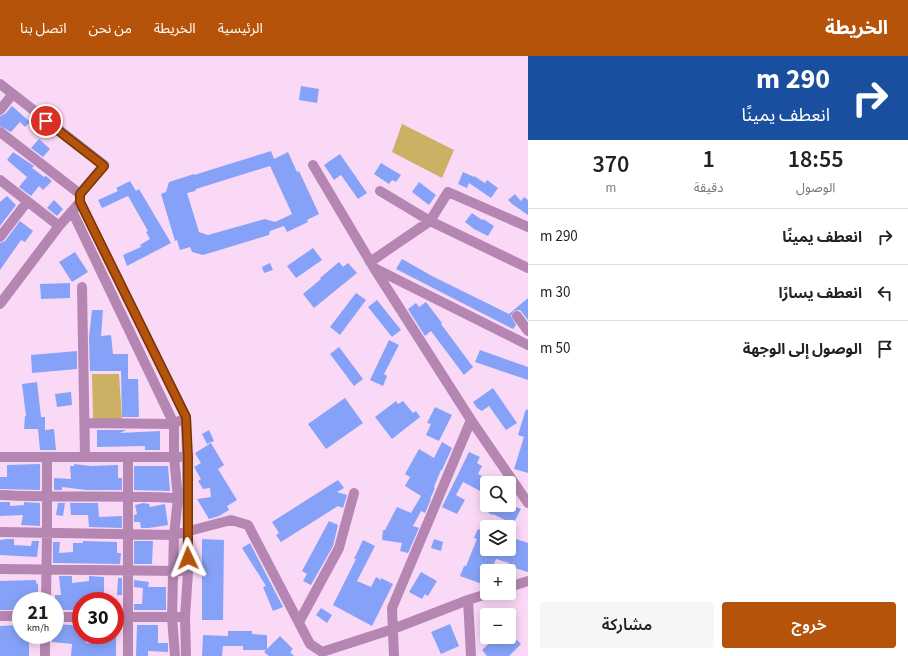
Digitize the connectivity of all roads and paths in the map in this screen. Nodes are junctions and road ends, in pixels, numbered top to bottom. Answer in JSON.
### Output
{"nodes":[{"id":1,"x":0,"y":84,"type":"edge"},
{"id":2,"x":12,"y":94,"type":"junction"},
{"id":3,"x":0,"y":110,"type":"edge"},
{"id":4,"x":0,"y":132,"type":"edge"},
{"id":5,"x":313,"y":165,"type":"dead end"},
{"id":6,"x":0,"y":180,"type":"edge"},
{"id":7,"x":380,"y":191,"type":"dead end"},
{"id":8,"x":80,"y":198,"type":"junction"},
{"id":9,"x":27,"y":202,"type":"junction"},
{"id":10,"x":72,"y":211,"type":"junction"},
{"id":11,"x":430,"y":221,"type":"junction"},
{"id":12,"x":59,"y":226,"type":"junction"},
{"id":13,"x":528,"y":227,"type":"edge"},
{"id":14,"x":0,"y":237,"type":"edge"},
{"id":15,"x":372,"y":265,"type":"junction"},
{"id":16,"x":528,"y":268,"type":"edge"},
{"id":17,"x":82,"y":287,"type":"dead end"},
{"id":18,"x":0,"y":304,"type":"edge"},
{"id":19,"x":517,"y":316,"type":"dead end"},
{"id":20,"x":528,"y":331,"type":"edge"},
{"id":21,"x":528,"y":346,"type":"edge"},
{"id":22,"x":186,"y":417,"type":"junction"},
{"id":23,"x":471,"y":420,"type":"junction"},
{"id":24,"x":85,"y":423,"type":"junction"},
{"id":25,"x":174,"y":424,"type":"junction"},
{"id":26,"x":0,"y":457,"type":"edge"},
{"id":27,"x":47,"y":457,"type":"junction"},
{"id":28,"x":85,"y":457,"type":"junction"},
{"id":29,"x":128,"y":457,"type":"junction"},
{"id":30,"x":174,"y":457,"type":"junction"},
{"id":31,"x":188,"y":457,"type":"junction"},
{"id":32,"x":354,"y":493,"type":"dead end"},
{"id":33,"x":0,"y":495,"type":"edge"},
{"id":34,"x":128,"y":496,"type":"junction"},
{"id":35,"x":47,"y":497,"type":"junction"},
{"id":36,"x":178,"y":498,"type":"junction"},
{"id":37,"x":528,"y":501,"type":"edge"},
{"id":38,"x":0,"y":532,"type":"edge"},
{"id":39,"x":187,"y":532,"type":"junction"},
{"id":40,"x":47,"y":533,"type":"junction"},
{"id":41,"x":129,"y":534,"type":"junction"},
{"id":42,"x":174,"y":535,"type":"junction"},
{"id":43,"x":0,"y":569,"type":"edge"},
{"id":44,"x":46,"y":570,"type":"junction"},
{"id":45,"x":128,"y":571,"type":"junction"},
{"id":46,"x":173,"y":571,"type":"junction"},
{"id":47,"x":188,"y":572,"type":"junction"},
{"id":48,"x":528,"y":581,"type":"edge"},
{"id":49,"x":516,"y":585,"type":"edge"},
{"id":50,"x":46,"y":592,"type":"edge"},
{"id":51,"x":480,"y":596,"type":"edge"},
{"id":52,"x":468,"y":600,"type":"junction"},
{"id":53,"x":0,"y":616,"type":"edge"},
{"id":54,"x":12,"y":616,"type":"edge"},
{"id":55,"x":124,"y":617,"type":"edge"},
{"id":56,"x":128,"y":617,"type":"junction"},
{"id":57,"x":172,"y":617,"type":"junction"},
{"id":58,"x":185,"y":617,"type":"junction"},
{"id":59,"x":299,"y":622,"type":"junction"},
{"id":60,"x":393,"y":629,"type":"junction"},
{"id":61,"x":45,"y":644,"type":"edge"},
{"id":62,"x":45,"y":656,"type":"edge"},
{"id":63,"x":128,"y":656,"type":"edge"},
{"id":64,"x":175,"y":656,"type":"edge"},
{"id":65,"x":186,"y":656,"type":"edge"},
{"id":66,"x":394,"y":656,"type":"edge"},
{"id":67,"x":471,"y":656,"type":"edge"}],
"edges":[{"from":1,"to":2,"type":"street"},
{"from":2,"to":3,"type":"street"},
{"from":2,"to":8,"type":"street"},
{"from":4,"to":8,"type":"street"},
{"from":5,"to":15,"type":"street"},
{"from":6,"to":9,"type":"street"},
{"from":7,"to":11,"type":"street"},
{"from":8,"to":10,"type":"street"},
{"from":8,"to":22,"type":"street"},
{"from":9,"to":12,"type":"street"},
{"from":9,"to":14,"type":"street"},
{"from":10,"to":12,"type":"street"},
{"from":10,"to":25,"type":"street"},
{"from":11,"to":13,"type":"street"},
{"from":11,"to":15,"type":"street"},
{"from":11,"to":16,"type":"street"},
{"from":12,"to":18,"type":"street"},
{"from":15,"to":21,"type":"street"},
{"from":15,"to":23,"type":"street"},
{"from":17,"to":24,"type":"street"},
{"from":19,"to":20,"type":"street"},
{"from":22,"to":25,"type":"street"},
{"from":22,"to":31,"type":"street"},
{"from":23,"to":37,"type":"street"},
{"from":23,"to":60,"type":"street"},
{"from":24,"to":25,"type":"street"},
{"from":24,"to":28,"type":"street"},
{"from":25,"to":30,"type":"street"},
{"from":26,"to":27,"type":"street"},
{"from":27,"to":28,"type":"street"},
{"from":27,"to":35,"type":"street"},
{"from":28,"to":29,"type":"street"},
{"from":29,"to":30,"type":"street"},
{"from":29,"to":34,"type":"street"},
{"from":30,"to":31,"type":"street"},
{"from":30,"to":36,"type":"street"},
{"from":31,"to":39,"type":"street"},
{"from":32,"to":59,"type":"street"},
{"from":33,"to":35,"type":"street"},
{"from":34,"to":35,"type":"street"},
{"from":34,"to":36,"type":"street"},
{"from":34,"to":41,"type":"street"},
{"from":35,"to":40,"type":"street"},
{"from":36,"to":42,"type":"street"},
{"from":38,"to":40,"type":"street"},
{"from":39,"to":42,"type":"street"},
{"from":39,"to":47,"type":"street"},
{"from":39,"to":59,"type":"street"},
{"from":40,"to":41,"type":"street"},
{"from":40,"to":44,"type":"street"},
{"from":41,"to":42,"type":"street"},
{"from":41,"to":45,"type":"street"},
{"from":42,"to":46,"type":"street"},
{"from":43,"to":44,"type":"street"},
{"from":44,"to":45,"type":"street"},
{"from":44,"to":50,"type":"street"},
{"from":45,"to":46,"type":"street"},
{"from":45,"to":56,"type":"street"},
{"from":46,"to":47,"type":"street"},
{"from":46,"to":57,"type":"street"},
{"from":47,"to":58,"type":"street"},
{"from":48,"to":49,"type":"street"},
{"from":51,"to":52,"type":"street"},
{"from":52,"to":60,"type":"street"},
{"from":52,"to":67,"type":"street"},
{"from":53,"to":54,"type":"street"},
{"from":55,"to":56,"type":"street"},
{"from":56,"to":57,"type":"street"},
{"from":56,"to":63,"type":"street"},
{"from":57,"to":58,"type":"street"},
{"from":57,"to":64,"type":"street"},
{"from":58,"to":65,"type":"street"},
{"from":59,"to":60,"type":"street"},
{"from":60,"to":66,"type":"street"},
{"from":61,"to":62,"type":"street"}]}
